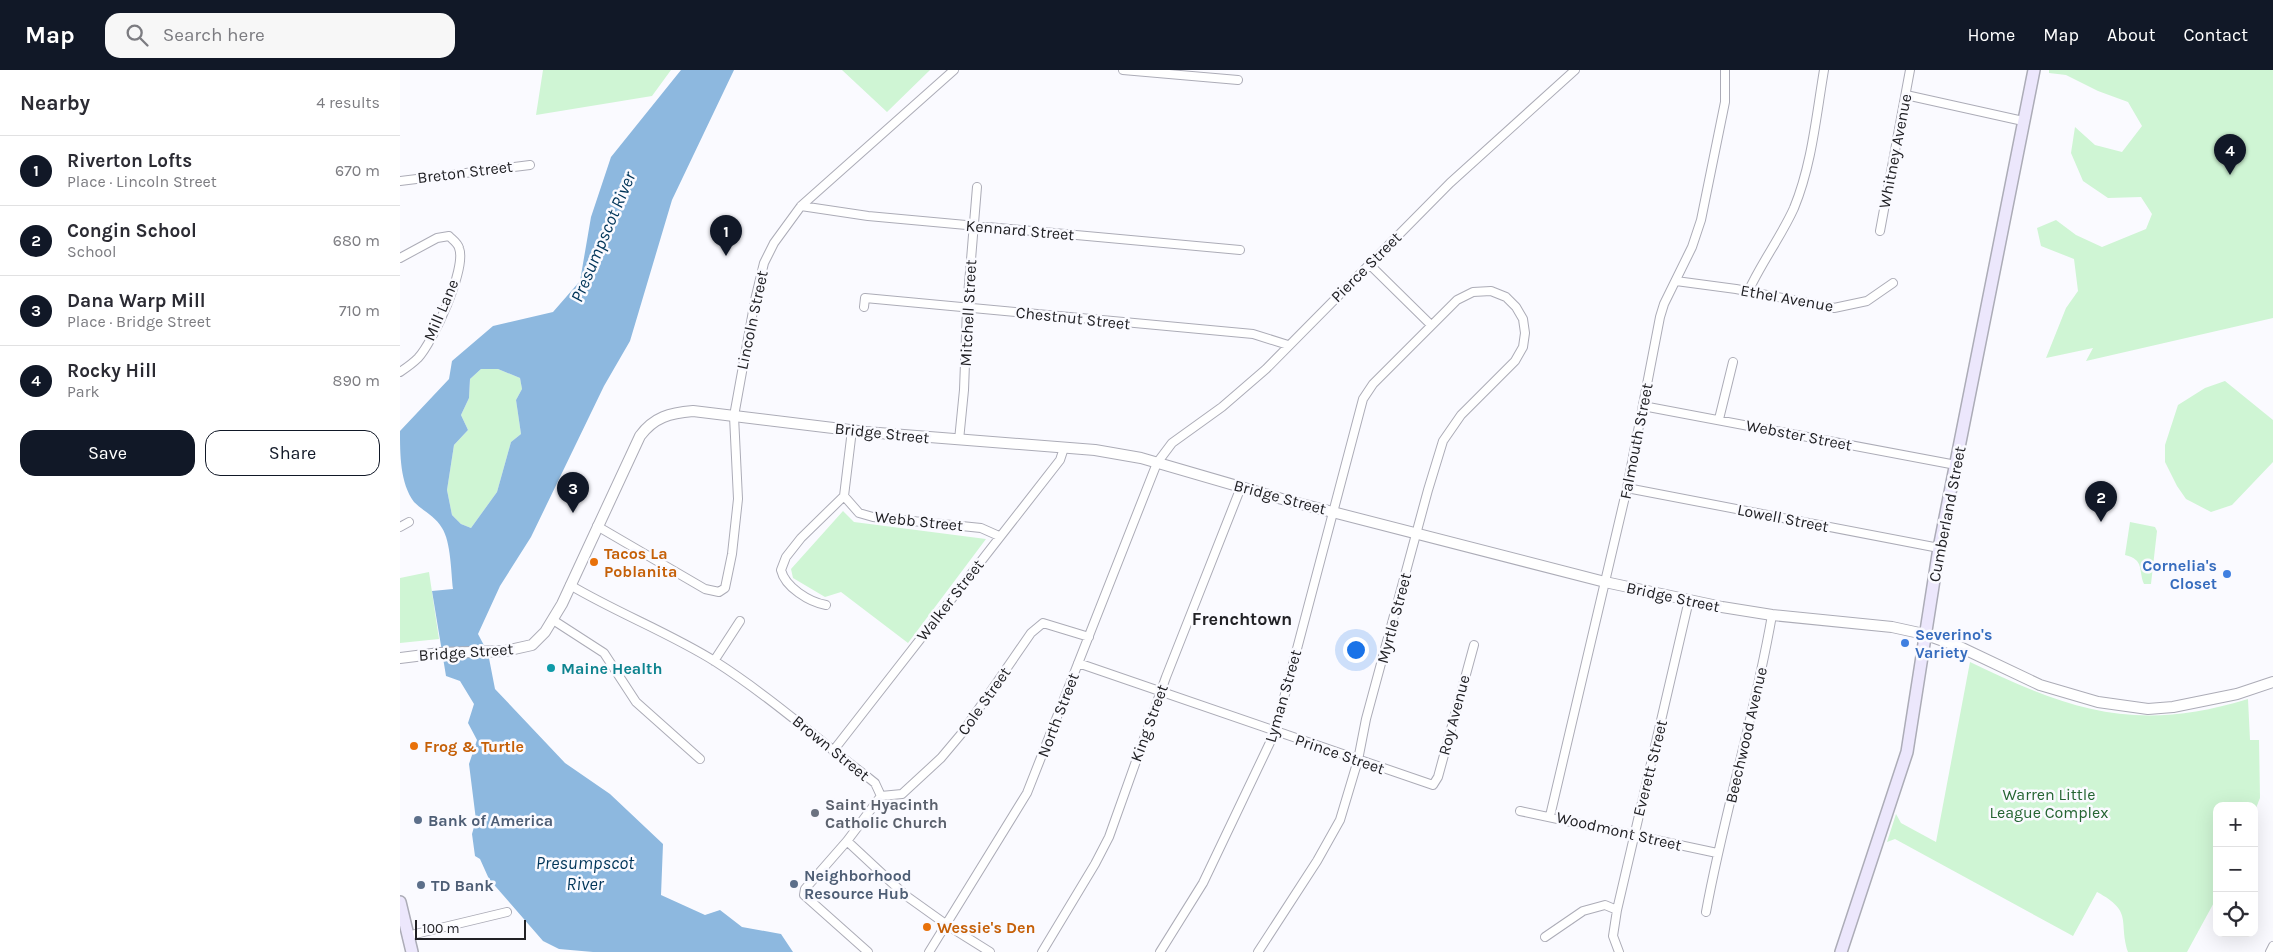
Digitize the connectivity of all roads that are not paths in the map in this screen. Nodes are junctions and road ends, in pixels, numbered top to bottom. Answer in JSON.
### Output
{"nodes":[{"id":1,"x":954,"y":70,"type":"edge"},
{"id":2,"x":1123,"y":70,"type":"edge"},
{"id":3,"x":1575,"y":70,"type":"edge"},
{"id":4,"x":1725,"y":70,"type":"edge"},
{"id":5,"x":1824,"y":70,"type":"edge"},
{"id":6,"x":1910,"y":70,"type":"edge"},
{"id":7,"x":2034,"y":70,"type":"edge"},
{"id":8,"x":1238,"y":80,"type":"dead end"},
{"id":9,"x":1906,"y":95,"type":"junction"},
{"id":10,"x":2023,"y":121,"type":"junction"},
{"id":11,"x":530,"y":165,"type":"dead end"},
{"id":12,"x":400,"y":181,"type":"edge"},
{"id":13,"x":977,"y":187,"type":"dead end"},
{"id":14,"x":801,"y":206,"type":"junction"},
{"id":15,"x":973,"y":225,"type":"junction"},
{"id":16,"x":1880,"y":231,"type":"dead end"},
{"id":17,"x":1240,"y":250,"type":"dead end"},
{"id":18,"x":400,"y":258,"type":"edge"},
{"id":19,"x":1370,"y":264,"type":"junction"},
{"id":20,"x":1676,"y":281,"type":"junction"},
{"id":21,"x":1893,"y":283,"type":"dead end"},
{"id":22,"x":1748,"y":292,"type":"junction"},
{"id":23,"x":1506,"y":297,"type":"joint"},
{"id":24,"x":864,"y":306,"type":"dead end"},
{"id":25,"x":967,"y":308,"type":"junction"},
{"id":26,"x":1431,"y":325,"type":"junction"},
{"id":27,"x":1288,"y":346,"type":"junction"},
{"id":28,"x":1734,"y":362,"type":"dead end"},
{"id":29,"x":400,"y":372,"type":"edge"},
{"id":30,"x":1643,"y":406,"type":"junction"},
{"id":31,"x":734,"y":416,"type":"junction"},
{"id":32,"x":1719,"y":419,"type":"junction"},
{"id":33,"x":852,"y":430,"type":"junction"},
{"id":34,"x":959,"y":440,"type":"junction"},
{"id":35,"x":1064,"y":448,"type":"junction"},
{"id":36,"x":1157,"y":463,"type":"junction"},
{"id":37,"x":1956,"y":464,"type":"junction"},
{"id":38,"x":1241,"y":487,"type":"junction"},
{"id":39,"x":1628,"y":488,"type":"junction"},
{"id":40,"x":844,"y":496,"type":"junction"},
{"id":41,"x":1334,"y":512,"type":"junction"},
{"id":42,"x":409,"y":522,"type":"dead end"},
{"id":43,"x":598,"y":526,"type":"junction"},
{"id":44,"x":400,"y":527,"type":"edge"},
{"id":45,"x":1416,"y":534,"type":"junction"},
{"id":46,"x":1000,"y":536,"type":"junction"},
{"id":47,"x":1939,"y":548,"type":"junction"},
{"id":48,"x":1606,"y":582,"type":"junction"},
{"id":49,"x":570,"y":585,"type":"junction"},
{"id":50,"x":1689,"y":600,"type":"junction"},
{"id":51,"x":826,"y":605,"type":"dead end"},
{"id":52,"x":1772,"y":615,"type":"junction"},
{"id":53,"x":553,"y":620,"type":"junction"},
{"id":54,"x":740,"y":621,"type":"dead end"},
{"id":55,"x":1924,"y":634,"type":"junction"},
{"id":56,"x":1089,"y":637,"type":"junction"},
{"id":57,"x":1474,"y":645,"type":"dead end"},
{"id":58,"x":400,"y":658,"type":"edge"},
{"id":59,"x":714,"y":661,"type":"junction"},
{"id":60,"x":1078,"y":663,"type":"junction"},
{"id":61,"x":2273,"y":682,"type":"edge"},
{"id":62,"x":1162,"y":692,"type":"junction"},
{"id":63,"x":1275,"y":732,"type":"junction"},
{"id":64,"x":833,"y":751,"type":"junction"},
{"id":65,"x":700,"y":759,"type":"dead end"},
{"id":66,"x":1358,"y":760,"type":"junction"},
{"id":67,"x":1433,"y":785,"type":"joint"},
{"id":68,"x":881,"y":796,"type":"junction"},
{"id":69,"x":1520,"y":811,"type":"dead end"},
{"id":70,"x":1550,"y":816,"type":"junction"},
{"id":71,"x":1635,"y":834,"type":"junction"},
{"id":72,"x":848,"y":841,"type":"junction"},
{"id":73,"x":1717,"y":853,"type":"junction"},
{"id":74,"x":400,"y":902,"type":"edge"},
{"id":75,"x":1618,"y":910,"type":"junction"},
{"id":76,"x":507,"y":912,"type":"dead end"},
{"id":77,"x":1706,"y":912,"type":"dead end"},
{"id":78,"x":947,"y":925,"type":"junction"},
{"id":79,"x":407,"y":936,"type":"junction"},
{"id":80,"x":1545,"y":938,"type":"dead end"},
{"id":81,"x":2273,"y":946,"type":"edge"},
{"id":82,"x":412,"y":952,"type":"edge"},
{"id":83,"x":868,"y":952,"type":"edge"},
{"id":84,"x":929,"y":952,"type":"edge"},
{"id":85,"x":990,"y":952,"type":"edge"},
{"id":86,"x":1042,"y":952,"type":"edge"},
{"id":87,"x":1160,"y":952,"type":"edge"},
{"id":88,"x":1258,"y":952,"type":"edge"},
{"id":89,"x":1618,"y":952,"type":"edge"},
{"id":90,"x":1841,"y":952,"type":"edge"},
{"id":91,"x":2271,"y":952,"type":"edge"}],
"edges":[{"from":1,"to":14,"type":"street","name":"Lincoln Street"},
{"from":2,"to":8,"type":"street"},
{"from":3,"to":19,"type":"street","name":"Pierce Street"},
{"from":4,"to":20,"type":"street","name":"Falmouth Street"},
{"from":5,"to":22,"type":"street"},
{"from":6,"to":9,"type":"street","name":"Whitney Avenue"},
{"from":7,"to":10,"type":"main road","name":"Cumberland Street"},
{"from":9,"to":10,"type":"street"},
{"from":9,"to":16,"type":"street","name":"Whitney Avenue"},
{"from":10,"to":37,"type":"main road","name":"Cumberland Street"},
{"from":11,"to":12,"type":"street","name":"Breton Street"},
{"from":13,"to":15,"type":"street","name":"Mitchell Street"},
{"from":14,"to":15,"type":"street","name":"Kennard Street"},
{"from":14,"to":31,"type":"street","name":"Lincoln Street"},
{"from":15,"to":17,"type":"street","name":"Kennard Street"},
{"from":15,"to":25,"type":"street","name":"Mitchell Street"},
{"from":18,"to":29,"type":"street","name":"Mill Lane"},
{"from":19,"to":26,"type":"street"},
{"from":19,"to":27,"type":"street","name":"Pierce Street"},
{"from":20,"to":22,"type":"street","name":"Ethel Avenue"},
{"from":20,"to":30,"type":"street","name":"Falmouth Street"},
{"from":21,"to":22,"type":"street","name":"Ethel Avenue"},
{"from":23,"to":26,"type":"street","name":"Lyman Street"},
{"from":23,"to":45,"type":"street","name":"Myrtle Street"},
{"from":24,"to":25,"type":"street","name":"Chestnut Street"},
{"from":25,"to":27,"type":"street","name":"Chestnut Street"},
{"from":25,"to":34,"type":"street","name":"Mitchell Street"},
{"from":26,"to":41,"type":"street","name":"Lyman Street"},
{"from":27,"to":36,"type":"street","name":"Pierce Street"},
{"from":28,"to":32,"type":"street"},
{"from":30,"to":32,"type":"street","name":"Webster Street"},
{"from":30,"to":39,"type":"street","name":"Falmouth Street"},
{"from":31,"to":33,"type":"street","name":"Bridge Street"},
{"from":31,"to":43,"type":"street","name":"Bridge Street"},
{"from":31,"to":43,"type":"street","name":"Lincoln Street"},
{"from":32,"to":37,"type":"street","name":"Webster Street"},
{"from":33,"to":34,"type":"street","name":"Bridge Street"},
{"from":33,"to":40,"type":"street"},
{"from":34,"to":35,"type":"street","name":"Bridge Street"},
{"from":35,"to":36,"type":"street","name":"Bridge Street"},
{"from":35,"to":46,"type":"street","name":"Walker Street"},
{"from":36,"to":38,"type":"street","name":"Bridge Street"},
{"from":36,"to":56,"type":"street","name":"North Street"},
{"from":37,"to":47,"type":"main road","name":"Cumberland Street"},
{"from":38,"to":41,"type":"street","name":"Bridge Street"},
{"from":38,"to":62,"type":"street","name":"King Street"},
{"from":39,"to":47,"type":"street","name":"Lowell Street"},
{"from":39,"to":48,"type":"street","name":"Falmouth Street"},
{"from":40,"to":46,"type":"street","name":"Webb Street"},
{"from":40,"to":51,"type":"street"},
{"from":41,"to":45,"type":"street","name":"Bridge Street"},
{"from":41,"to":63,"type":"street","name":"Lyman Street"},
{"from":42,"to":44,"type":"street"},
{"from":43,"to":49,"type":"street","name":"Bridge Street"},
{"from":45,"to":48,"type":"street","name":"Bridge Street"},
{"from":45,"to":66,"type":"street","name":"Myrtle Street"},
{"from":46,"to":64,"type":"street","name":"Walker Street"},
{"from":47,"to":55,"type":"main road","name":"Cumberland Street"},
{"from":48,"to":50,"type":"street","name":"Bridge Street"},
{"from":48,"to":70,"type":"street","name":"Falmouth Street"},
{"from":49,"to":53,"type":"street","name":"Bridge Street"},
{"from":49,"to":59,"type":"street","name":"Brown Street"},
{"from":50,"to":52,"type":"street","name":"Bridge Street"},
{"from":50,"to":71,"type":"street","name":"Everett Street"},
{"from":52,"to":55,"type":"street","name":"Bridge Street"},
{"from":52,"to":73,"type":"street","name":"Beechwood Avenue"},
{"from":53,"to":58,"type":"street","name":"Bridge Street"},
{"from":53,"to":65,"type":"street"},
{"from":54,"to":59,"type":"street"},
{"from":55,"to":61,"type":"street","name":"Bridge Street"},
{"from":55,"to":90,"type":"main road","name":"Cumberland Street"},
{"from":56,"to":60,"type":"street","name":"North Street"},
{"from":56,"to":68,"type":"street","name":"Cole Street"},
{"from":57,"to":67,"type":"street","name":"Roy Avenue"},
{"from":59,"to":64,"type":"street","name":"Brown Street"},
{"from":60,"to":62,"type":"street","name":"Prince Street"},
{"from":60,"to":78,"type":"street","name":"North Street"},
{"from":62,"to":63,"type":"street","name":"Prince Street"},
{"from":62,"to":86,"type":"street","name":"King Street"},
{"from":63,"to":66,"type":"street","name":"Prince Street"},
{"from":63,"to":87,"type":"street","name":"Lyman Street"},
{"from":64,"to":68,"type":"street","name":"Brown Street"},
{"from":66,"to":67,"type":"street","name":"Prince Street"},
{"from":66,"to":88,"type":"street","name":"Myrtle Street"},
{"from":68,"to":72,"type":"street","name":"Brown Street"},
{"from":69,"to":70,"type":"street","name":"Woodmont Street"},
{"from":70,"to":71,"type":"street","name":"Woodmont Street"},
{"from":71,"to":73,"type":"street","name":"Woodmont Street"},
{"from":71,"to":75,"type":"street","name":"Everett Street"},
{"from":72,"to":78,"type":"street"},
{"from":72,"to":83,"type":"street","name":"Brown Street"},
{"from":73,"to":77,"type":"street","name":"Beechwood Avenue"},
{"from":74,"to":79,"type":"main road"},
{"from":75,"to":80,"type":"street"},
{"from":75,"to":89,"type":"street","name":"Everett Street"},
{"from":76,"to":79,"type":"street"},
{"from":78,"to":84,"type":"street","name":"North Street"},
{"from":78,"to":85,"type":"street"},
{"from":79,"to":82,"type":"main road"},
{"from":81,"to":91,"type":"street"}]}
